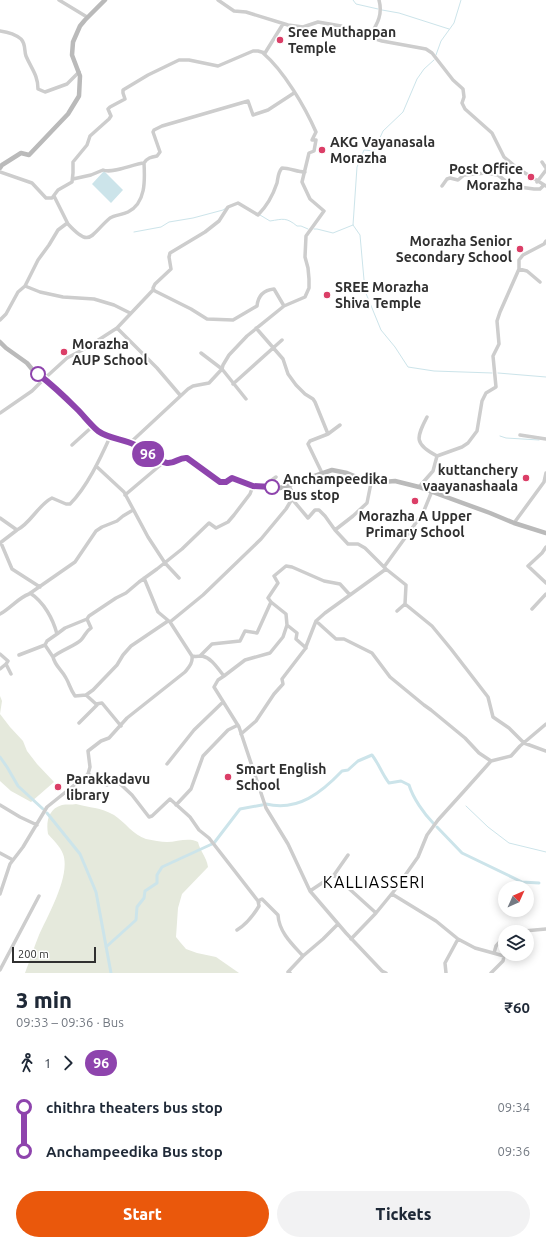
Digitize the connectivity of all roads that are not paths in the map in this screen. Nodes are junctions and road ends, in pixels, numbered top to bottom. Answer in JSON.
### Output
{"nodes":[{"id":1,"x":58,"y":0,"type":"edge"},
{"id":2,"x":106,"y":0,"type":"edge"},
{"id":3,"x":218,"y":0,"type":"edge"},
{"id":4,"x":380,"y":0,"type":"edge"},
{"id":5,"x":87,"y":16,"type":"junction"},
{"id":6,"x":283,"y":24,"type":"junction"},
{"id":7,"x":0,"y":30,"type":"edge"},
{"id":8,"x":370,"y":36,"type":"junction"},
{"id":9,"x":263,"y":53,"type":"junction"},
{"id":10,"x":79,"y":72,"type":"junction"},
{"id":11,"x":294,"y":93,"type":"junction"},
{"id":12,"x":542,"y":162,"type":"dead end"},
{"id":13,"x":144,"y":163,"type":"junction"},
{"id":14,"x":546,"y":169,"type":"edge"},
{"id":15,"x":0,"y":171,"type":"edge"},
{"id":16,"x":305,"y":172,"type":"junction"},
{"id":17,"x":73,"y":179,"type":"junction"},
{"id":18,"x":537,"y":182,"type":"junction"},
{"id":19,"x":442,"y":186,"type":"dead end"},
{"id":20,"x":545,"y":186,"type":"edge"},
{"id":21,"x":54,"y":196,"type":"junction"},
{"id":22,"x":68,"y":224,"type":"junction"},
{"id":23,"x":546,"y":241,"type":"edge"},
{"id":24,"x":519,"y":269,"type":"junction"},
{"id":25,"x":540,"y":282,"type":"dead end"},
{"id":26,"x":26,"y":286,"type":"junction"},
{"id":27,"x":154,"y":290,"type":"junction"},
{"id":28,"x":284,"y":306,"type":"junction"},
{"id":29,"x":130,"y":313,"type":"junction"},
{"id":30,"x":0,"y":320,"type":"edge"},
{"id":31,"x":117,"y":328,"type":"junction"},
{"id":32,"x":256,"y":328,"type":"junction"},
{"id":33,"x":282,"y":340,"type":"dead end"},
{"id":34,"x":0,"y":342,"type":"edge"},
{"id":35,"x":274,"y":348,"type":"junction"},
{"id":36,"x":201,"y":353,"type":"dead end"},
{"id":37,"x":222,"y":369,"type":"junction"},
{"id":38,"x":44,"y":379,"type":"junction"},
{"id":39,"x":234,"y":384,"type":"junction"},
{"id":40,"x":180,"y":395,"type":"junction"},
{"id":41,"x":246,"y":399,"type":"dead end"},
{"id":42,"x":0,"y":413,"type":"edge"},
{"id":43,"x":427,"y":417,"type":"dead end"},
{"id":44,"x":340,"y":425,"type":"dead end"},
{"id":45,"x":93,"y":426,"type":"junction"},
{"id":46,"x":328,"y":434,"type":"junction"},
{"id":47,"x":520,"y":435,"type":"dead end"},
{"id":48,"x":110,"y":437,"type":"junction"},
{"id":49,"x":546,"y":439,"type":"edge"},
{"id":50,"x":131,"y":442,"type":"junction"},
{"id":51,"x":72,"y":446,"type":"dead end"},
{"id":52,"x":437,"y":456,"type":"junction"},
{"id":53,"x":164,"y":462,"type":"junction"},
{"id":54,"x":96,"y":466,"type":"junction"},
{"id":55,"x":322,"y":473,"type":"junction"},
{"id":56,"x":546,"y":473,"type":"edge"},
{"id":57,"x":276,"y":476,"type":"dead end"},
{"id":58,"x":371,"y":483,"type":"junction"},
{"id":59,"x":289,"y":485,"type":"junction"},
{"id":60,"x":253,"y":486,"type":"junction"},
{"id":61,"x":266,"y":486,"type":"junction"},
{"id":62,"x":419,"y":487,"type":"junction"},
{"id":63,"x":432,"y":491,"type":"junction"},
{"id":64,"x":125,"y":495,"type":"junction"},
{"id":65,"x":292,"y":499,"type":"junction"},
{"id":66,"x":133,"y":510,"type":"junction"},
{"id":67,"x":0,"y":518,"type":"edge"},
{"id":68,"x":514,"y":523,"type":"junction"},
{"id":69,"x":16,"y":530,"type":"junction"},
{"id":70,"x":335,"y":530,"type":"junction"},
{"id":71,"x":546,"y":533,"type":"edge"},
{"id":72,"x":0,"y":543,"type":"edge"},
{"id":73,"x":546,"y":547,"type":"edge"},
{"id":74,"x":164,"y":563,"type":"junction"},
{"id":75,"x":385,"y":568,"type":"junction"},
{"id":76,"x":144,"y":578,"type":"junction"},
{"id":77,"x":179,"y":578,"type":"dead end"},
{"id":78,"x":546,"y":584,"type":"edge"},
{"id":79,"x":40,"y":587,"type":"junction"},
{"id":80,"x":30,"y":593,"type":"junction"},
{"id":81,"x":546,"y":594,"type":"edge"},
{"id":82,"x":350,"y":595,"type":"junction"},
{"id":83,"x":271,"y":602,"type":"junction"},
{"id":84,"x":405,"y":604,"type":"junction"},
{"id":85,"x":532,"y":608,"type":"dead end"},
{"id":86,"x":397,"y":611,"type":"dead end"},
{"id":87,"x":0,"y":614,"type":"edge"},
{"id":88,"x":88,"y":619,"type":"junction"},
{"id":89,"x":316,"y":621,"type":"junction"},
{"id":90,"x":169,"y":622,"type":"junction"},
{"id":91,"x":287,"y":625,"type":"junction"},
{"id":92,"x":57,"y":634,"type":"junction"},
{"id":93,"x":45,"y":645,"type":"junction"},
{"id":94,"x":306,"y":648,"type":"junction"},
{"id":95,"x":0,"y":654,"type":"edge"},
{"id":96,"x":19,"y":655,"type":"dead end"},
{"id":97,"x":196,"y":656,"type":"junction"},
{"id":98,"x":53,"y":657,"type":"junction"},
{"id":99,"x":6,"y":664,"type":"junction"},
{"id":100,"x":0,"y":669,"type":"edge"},
{"id":101,"x":11,"y":674,"type":"dead end"},
{"id":102,"x":224,"y":676,"type":"junction"},
{"id":103,"x":86,"y":695,"type":"junction"},
{"id":104,"x":223,"y":702,"type":"junction"},
{"id":105,"x":99,"y":704,"type":"junction"},
{"id":106,"x":78,"y":723,"type":"dead end"},
{"id":107,"x":546,"y":724,"type":"edge"},
{"id":108,"x":238,"y":725,"type":"junction"},
{"id":109,"x":119,"y":728,"type":"junction"},
{"id":110,"x":241,"y":734,"type":"junction"},
{"id":111,"x":524,"y":743,"type":"junction"},
{"id":112,"x":546,"y":751,"type":"edge"},
{"id":113,"x":491,"y":761,"type":"junction"},
{"id":114,"x":167,"y":764,"type":"dead end"},
{"id":115,"x":88,"y":774,"type":"junction"},
{"id":116,"x":0,"y":805,"type":"edge"},
{"id":117,"x":176,"y":805,"type":"junction"},
{"id":118,"x":37,"y":826,"type":"junction"},
{"id":119,"x":0,"y":853,"type":"edge"},
{"id":120,"x":348,"y":855,"type":"dead end"},
{"id":121,"x":13,"y":860,"type":"junction"},
{"id":122,"x":334,"y":875,"type":"junction"},
{"id":123,"x":310,"y":891,"type":"junction"},
{"id":124,"x":0,"y":894,"type":"edge"},
{"id":125,"x":392,"y":894,"type":"junction"},
{"id":126,"x":39,"y":896,"type":"dead end"},
{"id":127,"x":258,"y":901,"type":"junction"},
{"id":128,"x":376,"y":913,"type":"junction"},
{"id":129,"x":338,"y":924,"type":"junction"},
{"id":130,"x":546,"y":929,"type":"edge"},
{"id":131,"x":237,"y":930,"type":"dead end"},
{"id":132,"x":534,"y":930,"type":"edge"},
{"id":133,"x":351,"y":939,"type":"junction"},
{"id":134,"x":458,"y":939,"type":"junction"},
{"id":135,"x":498,"y":944,"type":"edge"},
{"id":136,"x":494,"y":953,"type":"junction"},
{"id":137,"x":303,"y":956,"type":"junction"},
{"id":138,"x":0,"y":970,"type":"edge"},
{"id":139,"x":290,"y":973,"type":"edge"},
{"id":140,"x":386,"y":973,"type":"edge"},
{"id":141,"x":446,"y":973,"type":"edge"},
{"id":142,"x":491,"y":973,"type":"edge"}],
"edges":[{"from":1,"to":5,"type":"street"},
{"from":2,"to":5,"type":"main road"},
{"from":3,"to":6,"type":"street"},
{"from":4,"to":8,"type":"street"},
{"from":5,"to":10,"type":"main road"},
{"from":6,"to":8,"type":"street"},
{"from":6,"to":9,"type":"street"},
{"from":7,"to":10,"type":"street"},
{"from":8,"to":18,"type":"street"},
{"from":9,"to":11,"type":"street"},
{"from":9,"to":17,"type":"street"},
{"from":10,"to":15,"type":"main road"},
{"from":11,"to":13,"type":"street"},
{"from":11,"to":16,"type":"street"},
{"from":12,"to":14,"type":"street"},
{"from":13,"to":17,"type":"street"},
{"from":13,"to":22,"type":"street"},
{"from":14,"to":18,"type":"street"},
{"from":15,"to":21,"type":"street"},
{"from":16,"to":27,"type":"street"},
{"from":16,"to":28,"type":"street"},
{"from":17,"to":21,"type":"street"},
{"from":18,"to":20,"type":"street"},
{"from":19,"to":20,"type":"street"},
{"from":21,"to":22,"type":"street"},
{"from":22,"to":26,"type":"street"},
{"from":23,"to":24,"type":"street"},
{"from":24,"to":25,"type":"street"},
{"from":24,"to":52,"type":"street"},
{"from":26,"to":29,"type":"street"},
{"from":26,"to":30,"type":"street"},
{"from":27,"to":28,"type":"street"},
{"from":27,"to":29,"type":"street"},
{"from":28,"to":32,"type":"street"},
{"from":29,"to":31,"type":"street"},
{"from":31,"to":38,"type":"street"},
{"from":31,"to":40,"type":"street"},
{"from":32,"to":35,"type":"street"},
{"from":32,"to":37,"type":"street"},
{"from":33,"to":35,"type":"street"},
{"from":34,"to":38,"type":"main road"},
{"from":35,"to":39,"type":"street"},
{"from":35,"to":46,"type":"street"},
{"from":36,"to":37,"type":"street"},
{"from":37,"to":39,"type":"street"},
{"from":37,"to":40,"type":"street"},
{"from":38,"to":42,"type":"street"},
{"from":38,"to":45,"type":"main road"},
{"from":39,"to":41,"type":"street"},
{"from":40,"to":50,"type":"street"},
{"from":43,"to":52,"type":"street"},
{"from":44,"to":46,"type":"street"},
{"from":45,"to":48,"type":"main road"},
{"from":45,"to":51,"type":"street"},
{"from":46,"to":55,"type":"street"},
{"from":47,"to":49,"type":"street"},
{"from":48,"to":50,"type":"main road"},
{"from":48,"to":54,"type":"street"},
{"from":50,"to":53,"type":"main road"},
{"from":52,"to":62,"type":"street"},
{"from":53,"to":60,"type":"main road"},
{"from":53,"to":64,"type":"street"},
{"from":54,"to":64,"type":"street"},
{"from":54,"to":69,"type":"street"},
{"from":55,"to":58,"type":"main road"},
{"from":55,"to":59,"type":"main road"},
{"from":56,"to":68,"type":"street"},
{"from":57,"to":61,"type":"street"},
{"from":58,"to":62,"type":"main road"},
{"from":58,"to":70,"type":"street"},
{"from":59,"to":61,"type":"main road"},
{"from":59,"to":65,"type":"street"},
{"from":60,"to":61,"type":"main road"},
{"from":60,"to":74,"type":"street"},
{"from":62,"to":63,"type":"main road"},
{"from":63,"to":68,"type":"main road"},
{"from":63,"to":75,"type":"street"},
{"from":64,"to":66,"type":"street"},
{"from":65,"to":70,"type":"street"},
{"from":65,"to":90,"type":"street"},
{"from":66,"to":74,"type":"street"},
{"from":66,"to":79,"type":"street"},
{"from":67,"to":69,"type":"street"},
{"from":68,"to":71,"type":"main road"},
{"from":69,"to":72,"type":"street"},
{"from":70,"to":75,"type":"street"},
{"from":72,"to":79,"type":"street"},
{"from":73,"to":78,"type":"street"},
{"from":74,"to":76,"type":"street"},
{"from":74,"to":77,"type":"street"},
{"from":75,"to":82,"type":"street"},
{"from":75,"to":84,"type":"street"},
{"from":76,"to":88,"type":"street"},
{"from":76,"to":90,"type":"street"},
{"from":79,"to":80,"type":"street"},
{"from":80,"to":87,"type":"street"},
{"from":80,"to":92,"type":"street"},
{"from":81,"to":85,"type":"street"},
{"from":82,"to":83,"type":"street"},
{"from":82,"to":89,"type":"street"},
{"from":83,"to":91,"type":"street"},
{"from":83,"to":97,"type":"street"},
{"from":84,"to":86,"type":"street"},
{"from":84,"to":111,"type":"street"},
{"from":88,"to":92,"type":"street"},
{"from":88,"to":98,"type":"street"},
{"from":89,"to":94,"type":"street"},
{"from":89,"to":113,"type":"street"},
{"from":90,"to":97,"type":"street"},
{"from":90,"to":103,"type":"street"},
{"from":91,"to":94,"type":"street"},
{"from":91,"to":102,"type":"street"},
{"from":92,"to":93,"type":"street"},
{"from":93,"to":96,"type":"street"},
{"from":93,"to":98,"type":"street"},
{"from":94,"to":110,"type":"street"},
{"from":95,"to":99,"type":"street"},
{"from":97,"to":102,"type":"street"},
{"from":97,"to":109,"type":"street"},
{"from":98,"to":103,"type":"street"},
{"from":99,"to":100,"type":"street"},
{"from":99,"to":101,"type":"street"},
{"from":102,"to":104,"type":"street"},
{"from":103,"to":105,"type":"street"},
{"from":104,"to":108,"type":"street"},
{"from":104,"to":114,"type":"street"},
{"from":105,"to":106,"type":"street"},
{"from":105,"to":109,"type":"street"},
{"from":107,"to":111,"type":"street"},
{"from":108,"to":110,"type":"street"},
{"from":108,"to":117,"type":"street"},
{"from":109,"to":115,"type":"street"},
{"from":110,"to":123,"type":"street"},
{"from":111,"to":112,"type":"street"},
{"from":111,"to":113,"type":"street"},
{"from":113,"to":125,"type":"street"},
{"from":115,"to":117,"type":"street"},
{"from":115,"to":118,"type":"street"},
{"from":116,"to":118,"type":"street"},
{"from":117,"to":127,"type":"street"},
{"from":118,"to":121,"type":"street"},
{"from":119,"to":121,"type":"street"},
{"from":120,"to":122,"type":"street"},
{"from":121,"to":124,"type":"street"},
{"from":122,"to":123,"type":"street"},
{"from":122,"to":128,"type":"street"},
{"from":123,"to":129,"type":"street"},
{"from":125,"to":128,"type":"street"},
{"from":125,"to":134,"type":"street"},
{"from":126,"to":138,"type":"street"},
{"from":127,"to":131,"type":"street"},
{"from":127,"to":137,"type":"street"},
{"from":128,"to":133,"type":"street"},
{"from":129,"to":133,"type":"street"},
{"from":129,"to":137,"type":"street"},
{"from":130,"to":132,"type":"street"},
{"from":133,"to":140,"type":"street"},
{"from":134,"to":136,"type":"street"},
{"from":134,"to":141,"type":"street"},
{"from":135,"to":136,"type":"street"},
{"from":136,"to":142,"type":"street"},
{"from":137,"to":139,"type":"street"}]}
